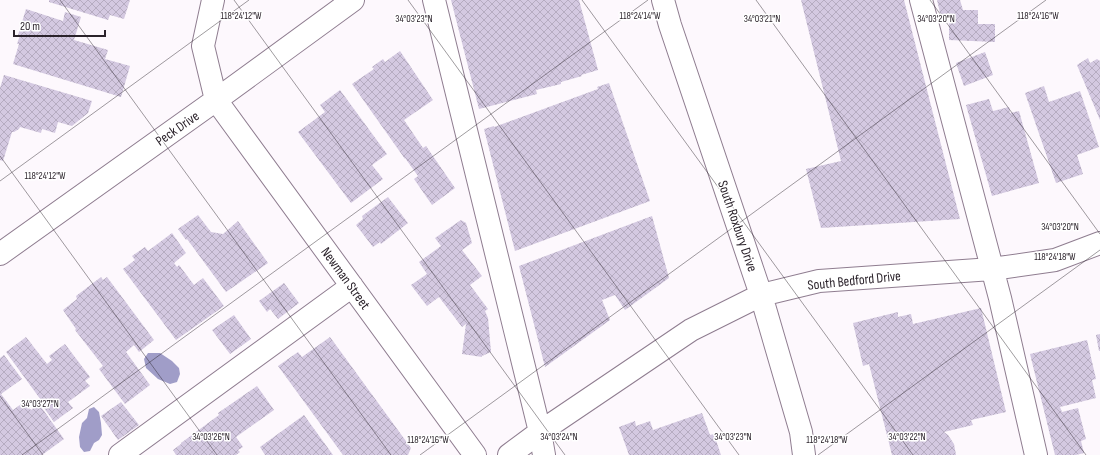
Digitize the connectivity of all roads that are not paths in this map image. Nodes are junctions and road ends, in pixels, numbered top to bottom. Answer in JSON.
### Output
{"nodes":[{"id":1,"x":213,"y":0,"type":"edge"},
{"id":2,"x":353,"y":0,"type":"edge"},
{"id":3,"x":434,"y":0,"type":"edge"},
{"id":4,"x":663,"y":0,"type":"edge"},
{"id":5,"x":921,"y":0,"type":"edge"},
{"id":6,"x":216,"y":100,"type":"junction"},
{"id":7,"x":1100,"y":243,"type":"edge"},
{"id":8,"x":0,"y":254,"type":"edge"},
{"id":9,"x":992,"y":269,"type":"junction"},
{"id":10,"x":352,"y":286,"type":"junction"},
{"id":11,"x":761,"y":295,"type":"junction"},
{"id":12,"x":540,"y":432,"type":"junction"},
{"id":13,"x":120,"y":455,"type":"edge"},
{"id":14,"x":475,"y":455,"type":"edge"},
{"id":15,"x":509,"y":455,"type":"edge"},
{"id":16,"x":544,"y":455,"type":"edge"},
{"id":17,"x":804,"y":455,"type":"edge"},
{"id":18,"x":1036,"y":455,"type":"edge"}],
"edges":[{"from":1,"to":6,"type":"street"},
{"from":2,"to":6,"type":"street","name":"Peck Drive"},
{"from":3,"to":12,"type":"street"},
{"from":4,"to":11,"type":"street","name":"South Roxbury Drive"},
{"from":5,"to":9,"type":"street"},
{"from":6,"to":8,"type":"street","name":"Peck Drive"},
{"from":6,"to":10,"type":"street","name":"Newman Street"},
{"from":7,"to":9,"type":"street","name":"South Bedford Drive"},
{"from":9,"to":11,"type":"street","name":"South Bedford Drive"},
{"from":9,"to":18,"type":"street"},
{"from":10,"to":13,"type":"street"},
{"from":10,"to":14,"type":"street","name":"Newman Street"},
{"from":11,"to":12,"type":"street","name":"South Bedford Drive"},
{"from":11,"to":17,"type":"street","name":"South Roxbury Drive"},
{"from":12,"to":15,"type":"street","name":"South Bedford Drive"},
{"from":12,"to":16,"type":"street"}]}
